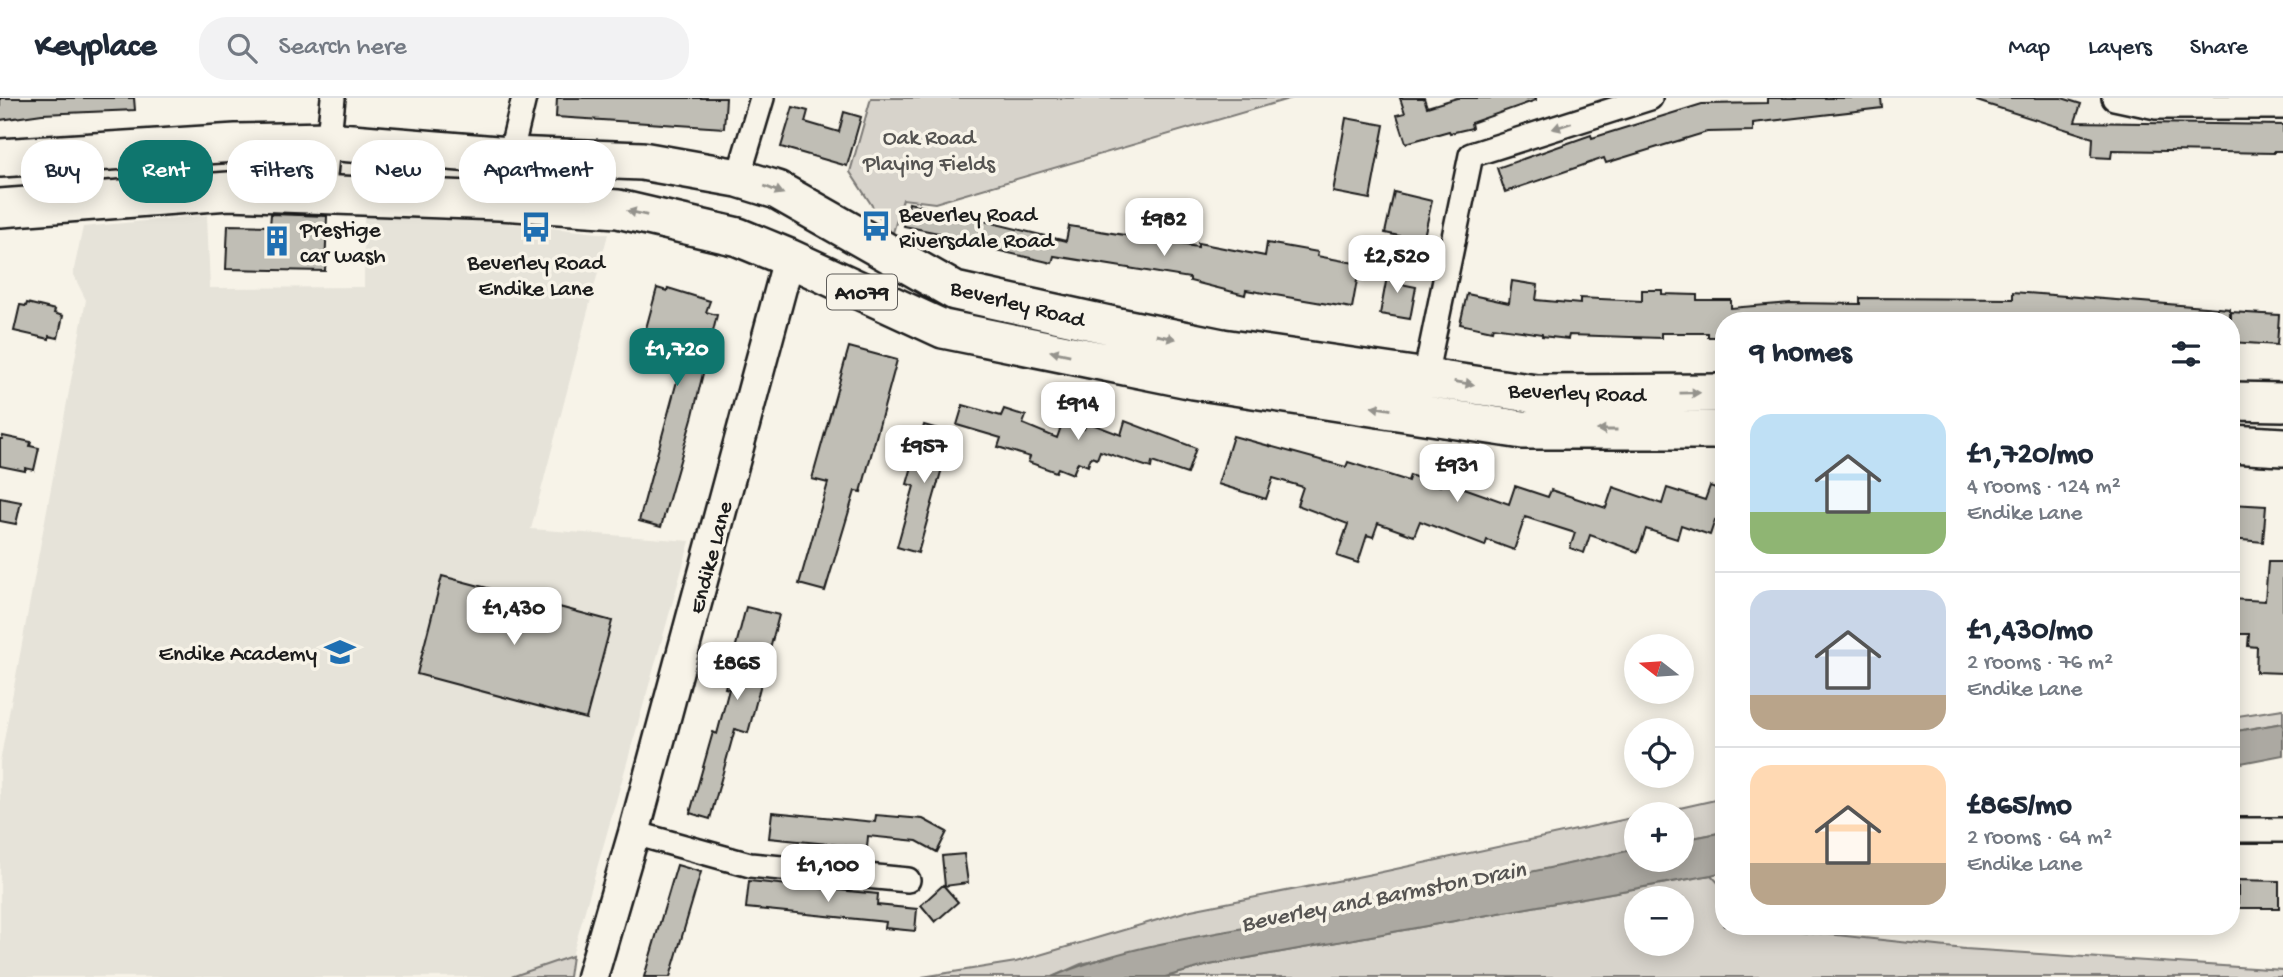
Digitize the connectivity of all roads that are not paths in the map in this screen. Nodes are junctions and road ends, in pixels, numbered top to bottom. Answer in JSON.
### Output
{"nodes":[{"id":1,"x":333,"y":98,"type":"edge"},
{"id":2,"x":524,"y":98,"type":"edge"},
{"id":3,"x":761,"y":98,"type":"edge"},
{"id":4,"x":1650,"y":98,"type":"edge"},
{"id":5,"x":2114,"y":98,"type":"edge"},
{"id":6,"x":2283,"y":107,"type":"edge"},
{"id":7,"x":327,"y":140,"type":"edge"},
{"id":8,"x":513,"y":140,"type":"edge"},
{"id":9,"x":337,"y":142,"type":"edge"},
{"id":10,"x":227,"y":144,"type":"edge"},
{"id":11,"x":104,"y":151,"type":"edge"},
{"id":12,"x":459,"y":152,"type":"edge"},
{"id":13,"x":21,"y":157,"type":"edge"},
{"id":14,"x":0,"y":158,"type":"edge"},
{"id":15,"x":616,"y":160,"type":"edge"},
{"id":16,"x":679,"y":167,"type":"junction"},
{"id":17,"x":738,"y":178,"type":"junction"},
{"id":18,"x":227,"y":191,"type":"edge"},
{"id":19,"x":337,"y":195,"type":"edge"},
{"id":20,"x":459,"y":199,"type":"edge"},
{"id":21,"x":104,"y":200,"type":"edge"},
{"id":22,"x":69,"y":203,"type":"edge"},
{"id":23,"x":529,"y":203,"type":"edge"},
{"id":24,"x":0,"y":208,"type":"edge"},
{"id":25,"x":681,"y":224,"type":"junction"},
{"id":26,"x":789,"y":258,"type":"junction"},
{"id":27,"x":1114,"y":326,"type":"junction"},
{"id":28,"x":1106,"y":362,"type":"junction"},
{"id":29,"x":1340,"y":365,"type":"junction"},
{"id":30,"x":1425,"y":377,"type":"junction"},
{"id":31,"x":1504,"y":389,"type":"junction"},
{"id":32,"x":1715,"y":393,"type":"edge"},
{"id":33,"x":1335,"y":401,"type":"junction"},
{"id":34,"x":2240,"y":401,"type":"edge"},
{"id":35,"x":2283,"y":402,"type":"edge"},
{"id":36,"x":1500,"y":426,"type":"junction"},
{"id":37,"x":1715,"y":430,"type":"edge"},
{"id":38,"x":2240,"y":444,"type":"edge"},
{"id":39,"x":2283,"y":447,"type":"edge"},
{"id":40,"x":2240,"y":830,"type":"edge"},
{"id":41,"x":2283,"y":830,"type":"edge"},
{"id":42,"x":634,"y":833,"type":"junction"},
{"id":43,"x":908,"y":880,"type":"dead end"},
{"id":44,"x":592,"y":977,"type":"edge"}],
"edges":[{"from":1,"to":7,"type":"street"},
{"from":2,"to":8,"type":"street"},
{"from":3,"to":17,"type":"street"},
{"from":4,"to":30,"type":"street","one_way":true},
{"from":5,"to":6,"type":"street"},
{"from":9,"to":12,"type":"main road","name":"Beverley Road","number":"A1079"},
{"from":10,"to":11,"type":"main road","name":"Beverley Road","number":"A1079"},
{"from":13,"to":14,"type":"main road","name":"Beverley Road","number":"A1079"},
{"from":15,"to":16,"type":"main road","name":"Beverley Road","number":"A1079"},
{"from":16,"to":17,"type":"main road","name":"Beverley Road","number":"A1079"},
{"from":16,"to":25,"type":"main road"},
{"from":17,"to":27,"type":"main road","name":"Beverley Road","number":"A1079","one_way":true},
{"from":18,"to":21,"type":"main road","name":"Beverley Road","number":"A1079"},
{"from":19,"to":20,"type":"main road","name":"Beverley Road","number":"A1079"},
{"from":22,"to":24,"type":"main road","name":"Beverley Road","number":"A1079"},
{"from":25,"to":23,"type":"main road","name":"Beverley Road","number":"A1079","one_way":true},
{"from":25,"to":26,"type":"main road","name":"Beverley Road","number":"A1079"},
{"from":28,"to":26,"type":"main road","name":"Beverley Road","number":"A1079","one_way":true},
{"from":26,"to":42,"type":"street","name":"Endike Lane"},
{"from":27,"to":28,"type":"main road"},
{"from":27,"to":29,"type":"main road","name":"Beverley Road","number":"A1079","one_way":true},
{"from":28,"to":33,"type":"main road","name":"Beverley Road","number":"A1079"},
{"from":29,"to":30,"type":"main road","name":"Beverley Road","number":"A1079"},
{"from":29,"to":33,"type":"main road"},
{"from":30,"to":31,"type":"main road","name":"Beverley Road","number":"A1079","one_way":true},
{"from":31,"to":32,"type":"main road","name":"Beverley Road","number":"A1079","one_way":true},
{"from":31,"to":36,"type":"main road"},
{"from":36,"to":33,"type":"main road","name":"Beverley Road","number":"A1079","one_way":true},
{"from":34,"to":35,"type":"main road"},
{"from":37,"to":36,"type":"main road","name":"Beverley Road","number":"A1079","one_way":true},
{"from":38,"to":39,"type":"main road"},
{"from":40,"to":41,"type":"street"},
{"from":42,"to":43,"type":"street"},
{"from":42,"to":44,"type":"street","name":"Endike Lane"}]}
